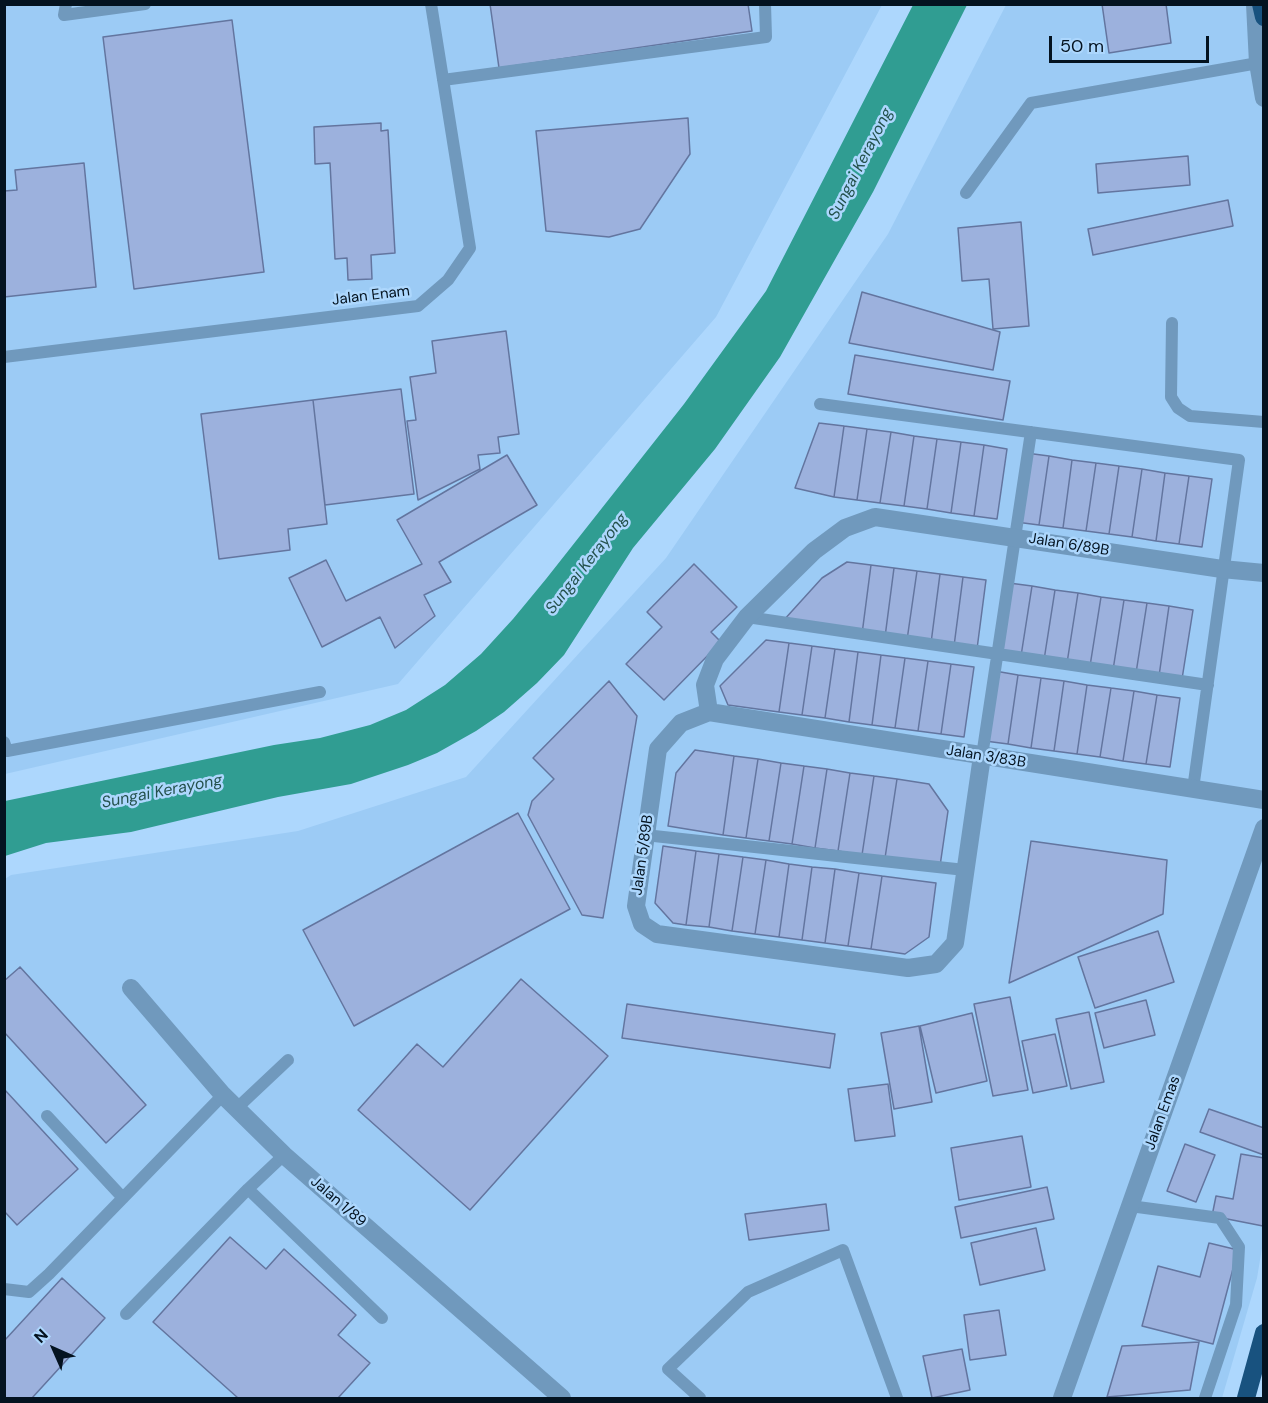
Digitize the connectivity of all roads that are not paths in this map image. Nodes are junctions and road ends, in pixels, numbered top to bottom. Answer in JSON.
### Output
{"nodes":[{"id":1,"x":66,"y":4,"type":"edge"},
{"id":2,"x":145,"y":4,"type":"edge"},
{"id":3,"x":431,"y":4,"type":"edge"},
{"id":4,"x":765,"y":4,"type":"edge"},
{"id":5,"x":1255,"y":4,"type":"edge"},
{"id":6,"x":1261,"y":4,"type":"edge"},
{"id":7,"x":1263,"y":17,"type":"edge"},
{"id":8,"x":1258,"y":63,"type":"junction"},
{"id":9,"x":443,"y":80,"type":"junction"},
{"id":10,"x":1263,"y":98,"type":"edge"},
{"id":11,"x":966,"y":193,"type":"dead end"},
{"id":12,"x":1172,"y":323,"type":"dead end"},
{"id":13,"x":4,"y":357,"type":"edge"},
{"id":14,"x":820,"y":404,"type":"dead end"},
{"id":15,"x":1263,"y":422,"type":"edge"},
{"id":16,"x":1031,"y":432,"type":"junction"},
{"id":17,"x":1015,"y":537,"type":"junction"},
{"id":18,"x":1222,"y":569,"type":"junction"},
{"id":19,"x":1263,"y":573,"type":"edge"},
{"id":20,"x":747,"y":617,"type":"junction"},
{"id":21,"x":997,"y":655,"type":"junction"},
{"id":22,"x":1208,"y":685,"type":"junction"},
{"id":23,"x":320,"y":692,"type":"dead end"},
{"id":24,"x":709,"y":712,"type":"junction"},
{"id":25,"x":4,"y":742,"type":"edge"},
{"id":26,"x":982,"y":756,"type":"junction"},
{"id":27,"x":1193,"y":789,"type":"junction"},
{"id":28,"x":1263,"y":800,"type":"edge"},
{"id":29,"x":645,"y":835,"type":"junction"},
{"id":30,"x":1262,"y":836,"type":"edge"},
{"id":31,"x":964,"y":870,"type":"junction"},
{"id":32,"x":131,"y":988,"type":"dead end"},
{"id":33,"x":288,"y":1060,"type":"dead end"},
{"id":34,"x":223,"y":1095,"type":"junction"},
{"id":35,"x":237,"y":1108,"type":"junction"},
{"id":36,"x":47,"y":1116,"type":"dead end"},
{"id":37,"x":284,"y":1155,"type":"junction"},
{"id":38,"x":248,"y":1189,"type":"junction"},
{"id":39,"x":123,"y":1198,"type":"junction"},
{"id":40,"x":1130,"y":1206,"type":"junction"},
{"id":41,"x":4,"y":1289,"type":"edge"},
{"id":42,"x":126,"y":1314,"type":"dead end"},
{"id":43,"x":382,"y":1318,"type":"dead end"},
{"id":44,"x":1263,"y":1333,"type":"edge"},
{"id":45,"x":562,"y":1398,"type":"edge"},
{"id":46,"x":700,"y":1398,"type":"edge"},
{"id":47,"x":897,"y":1398,"type":"edge"},
{"id":48,"x":1062,"y":1398,"type":"edge"},
{"id":49,"x":1205,"y":1398,"type":"edge"},
{"id":50,"x":1246,"y":1398,"type":"edge"}],
"edges":[{"from":1,"to":2,"type":"lane"},
{"from":3,"to":9,"type":"lane","name":"Jalan Enam"},
{"from":4,"to":9,"type":"lane"},
{"from":5,"to":8,"type":"street"},
{"from":6,"to":7,"type":"highway"},
{"from":8,"to":10,"type":"street"},
{"from":8,"to":11,"type":"lane"},
{"from":9,"to":13,"type":"lane","name":"Jalan Enam"},
{"from":12,"to":15,"type":"lane"},
{"from":14,"to":16,"type":"lane"},
{"from":16,"to":17,"type":"lane"},
{"from":16,"to":18,"type":"lane"},
{"from":17,"to":18,"type":"street","name":"Jalan 6/89B"},
{"from":17,"to":20,"type":"street","name":"Jalan 6/89B"},
{"from":17,"to":21,"type":"lane"},
{"from":18,"to":19,"type":"street","name":"Jalan 6/89B"},
{"from":18,"to":22,"type":"lane"},
{"from":20,"to":21,"type":"lane"},
{"from":20,"to":24,"type":"street"},
{"from":21,"to":22,"type":"lane"},
{"from":21,"to":26,"type":"lane"},
{"from":22,"to":27,"type":"lane"},
{"from":23,"to":25,"type":"lane"},
{"from":24,"to":26,"type":"street","name":"Jalan 3/83B"},
{"from":24,"to":29,"type":"street","name":"Jalan 5/89B"},
{"from":26,"to":27,"type":"street","name":"Jalan 3/83B"},
{"from":26,"to":31,"type":"street","name":"Jalan 5/89B"},
{"from":27,"to":28,"type":"street","name":"Jalan 3/83B"},
{"from":29,"to":31,"type":"lane"},
{"from":29,"to":31,"type":"street","name":"Jalan 5/89B"},
{"from":30,"to":40,"type":"street","name":"Jalan Emas"},
{"from":32,"to":34,"type":"street","name":"Jalan 1/89"},
{"from":33,"to":35,"type":"lane"},
{"from":34,"to":35,"type":"street","name":"Jalan 1/89"},
{"from":34,"to":39,"type":"lane"},
{"from":35,"to":37,"type":"street","name":"Jalan 1/89"},
{"from":36,"to":39,"type":"lane"},
{"from":37,"to":38,"type":"lane"},
{"from":37,"to":45,"type":"street","name":"Jalan 1/89"},
{"from":38,"to":42,"type":"lane"},
{"from":38,"to":43,"type":"lane"},
{"from":39,"to":41,"type":"lane"},
{"from":40,"to":48,"type":"street","name":"Jalan Emas"},
{"from":40,"to":49,"type":"lane"},
{"from":44,"to":50,"type":"highway"},
{"from":46,"to":47,"type":"lane"}]}
